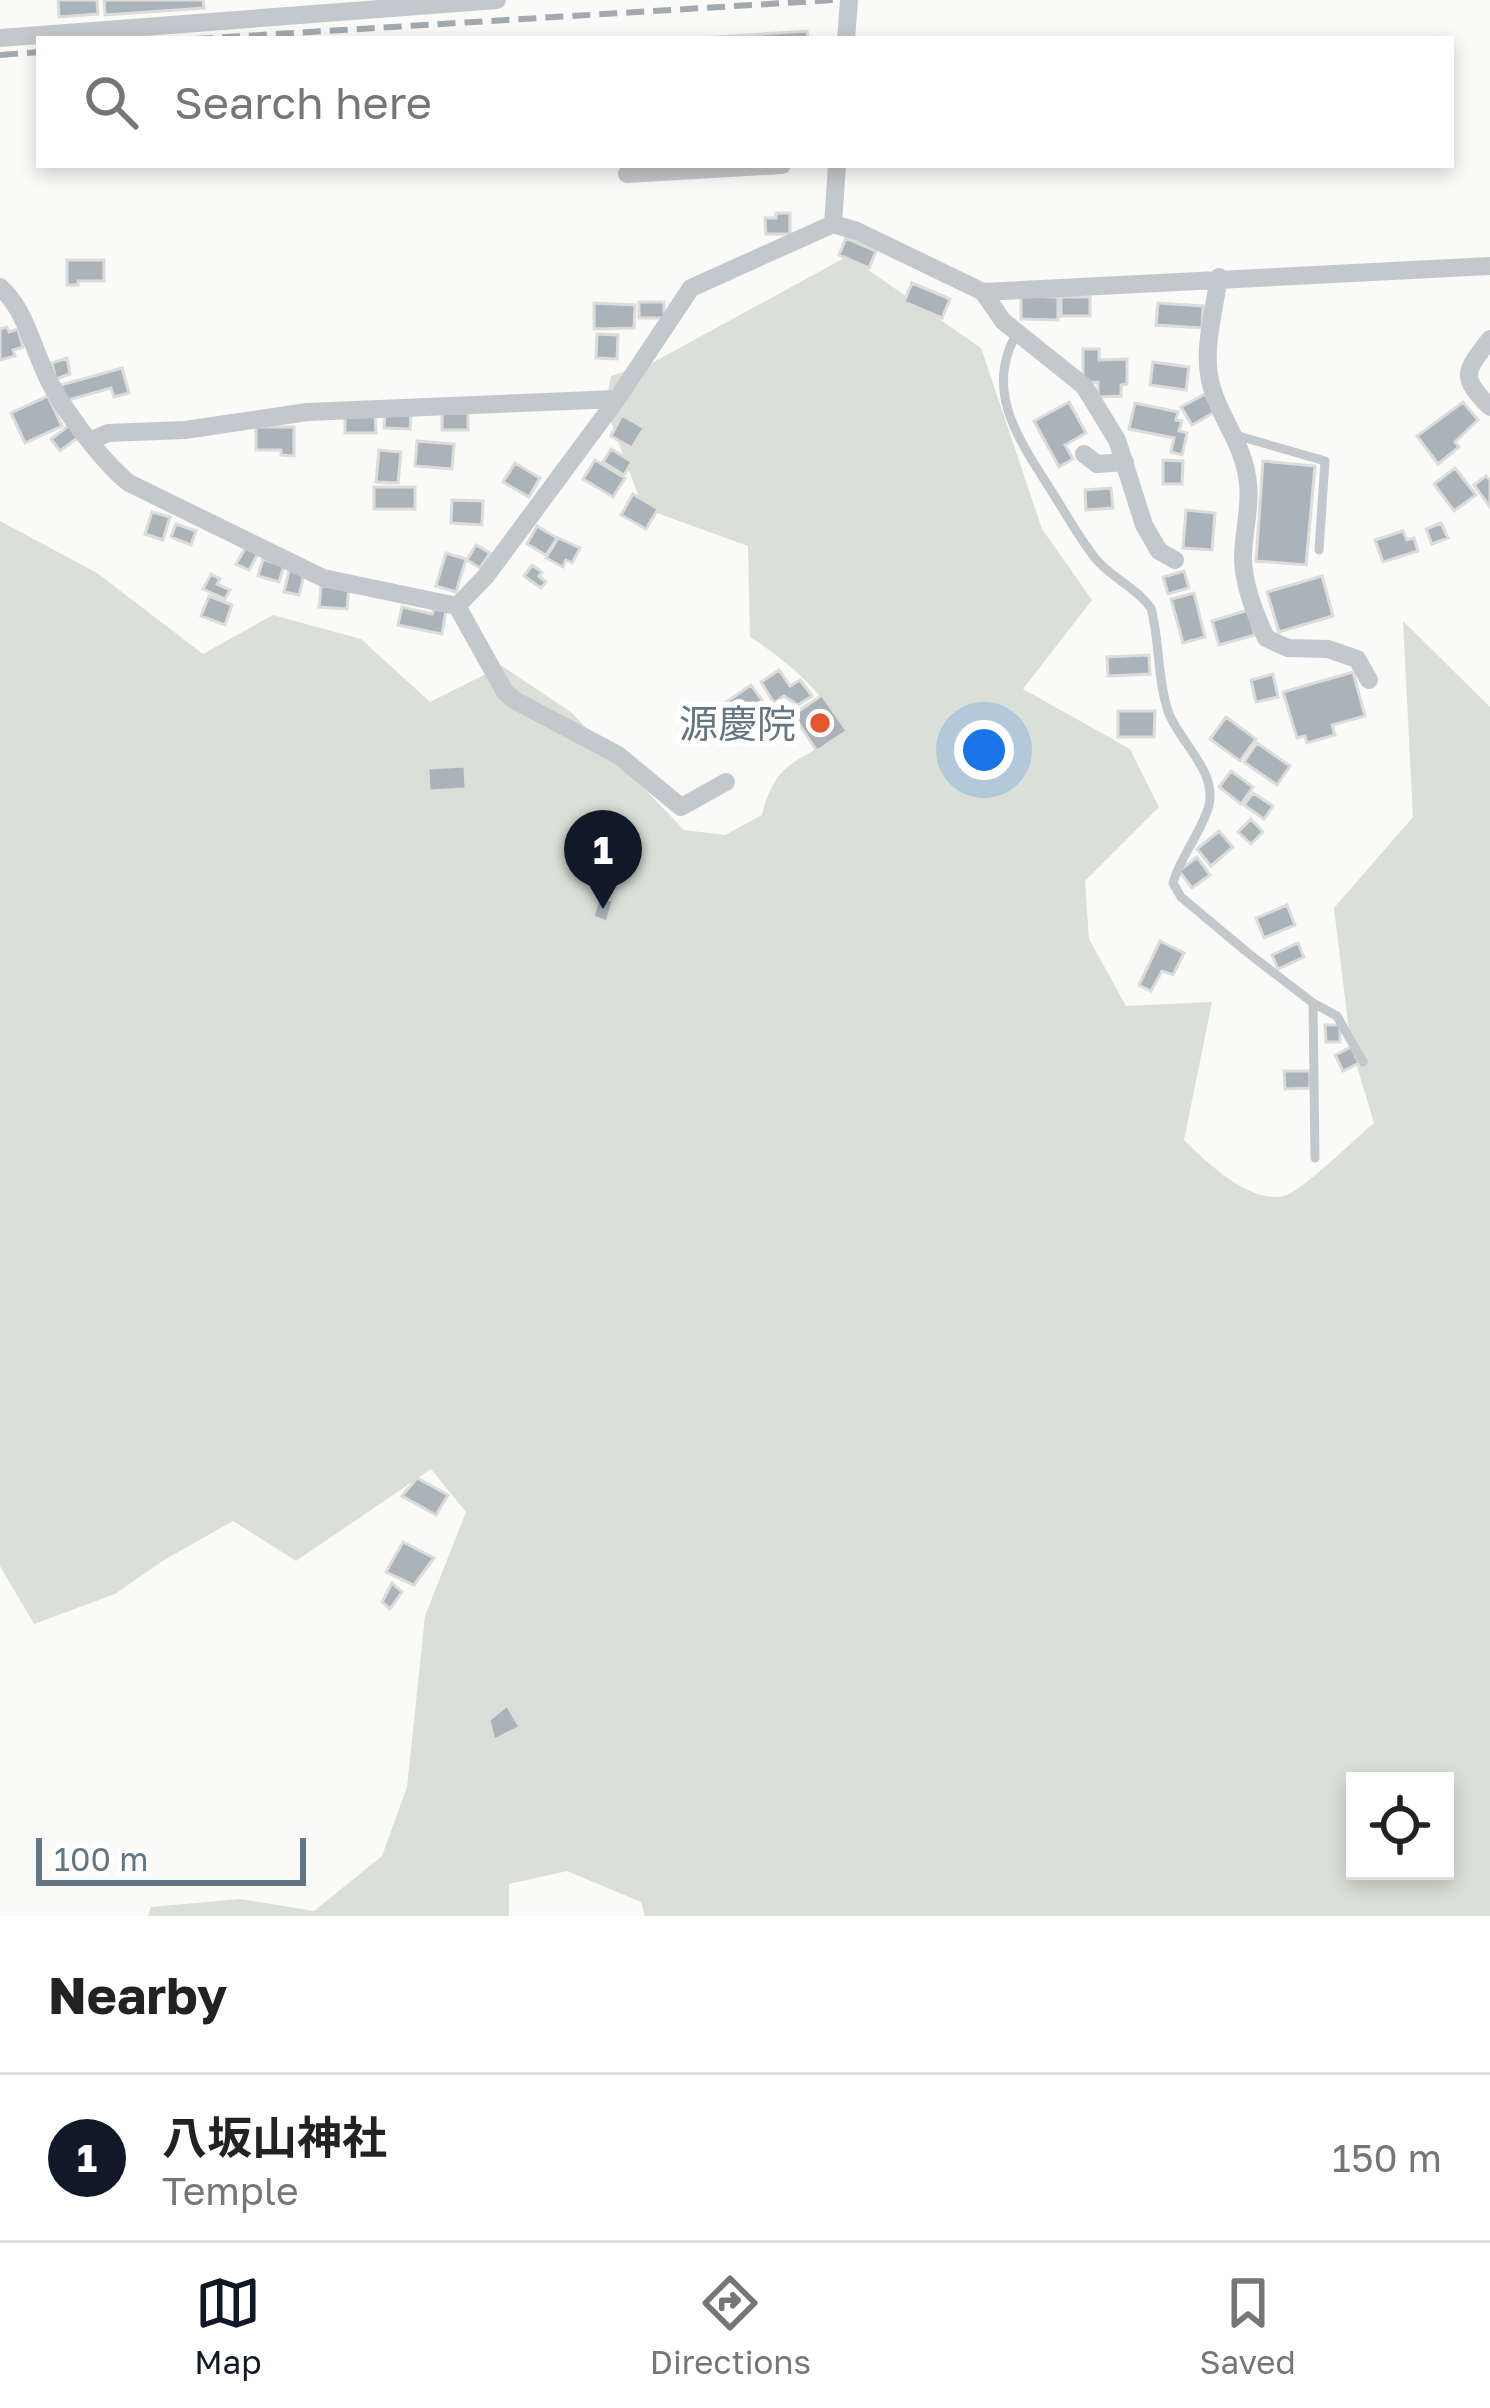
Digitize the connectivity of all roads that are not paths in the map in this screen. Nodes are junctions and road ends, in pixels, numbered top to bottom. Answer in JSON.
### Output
{"nodes":[{"id":1,"x":497,"y":0,"type":"edge"},
{"id":2,"x":849,"y":0,"type":"edge"},
{"id":3,"x":378,"y":4,"type":"edge"},
{"id":4,"x":279,"y":9,"type":"edge"},
{"id":5,"x":846,"y":36,"type":"edge"},
{"id":6,"x":0,"y":38,"type":"edge"},
{"id":7,"x":730,"y":168,"type":"edge"},
{"id":8,"x":837,"y":168,"type":"edge"},
{"id":9,"x":627,"y":174,"type":"dead end"},
{"id":10,"x":833,"y":224,"type":"junction"},
{"id":11,"x":1490,"y":266,"type":"edge"},
{"id":12,"x":1219,"y":277,"type":"junction"},
{"id":13,"x":0,"y":287,"type":"edge"},
{"id":14,"x":982,"y":292,"type":"junction"},
{"id":15,"x":1018,"y":332,"type":"junction"},
{"id":16,"x":1490,"y":339,"type":"edge"},
{"id":17,"x":617,"y":399,"type":"junction"},
{"id":18,"x":1490,"y":407,"type":"edge"},
{"id":19,"x":1235,"y":435,"type":"junction"},
{"id":20,"x":92,"y":440,"type":"junction"},
{"id":21,"x":1084,"y":454,"type":"dead end"},
{"id":22,"x":1125,"y":462,"type":"junction"},
{"id":23,"x":1319,"y":550,"type":"dead end"},
{"id":24,"x":1175,"y":560,"type":"dead end"},
{"id":25,"x":458,"y":606,"type":"junction"},
{"id":26,"x":1369,"y":680,"type":"dead end"},
{"id":27,"x":726,"y":782,"type":"dead end"},
{"id":28,"x":1312,"y":1003,"type":"junction"},
{"id":29,"x":1363,"y":1062,"type":"dead end"},
{"id":30,"x":1316,"y":1158,"type":"dead end"}],
"edges":[{"from":1,"to":3,"type":"street"},
{"from":2,"to":5,"type":"street"},
{"from":3,"to":4,"type":"street"},
{"from":4,"to":6,"type":"street"},
{"from":7,"to":9,"type":"street"},
{"from":8,"to":10,"type":"street"},
{"from":10,"to":14,"type":"street"},
{"from":10,"to":17,"type":"street"},
{"from":11,"to":12,"type":"street"},
{"from":12,"to":14,"type":"street"},
{"from":12,"to":19,"type":"street"},
{"from":13,"to":20,"type":"street"},
{"from":14,"to":15,"type":"street"},
{"from":15,"to":22,"type":"street"},
{"from":15,"to":28,"type":"lane"},
{"from":16,"to":18,"type":"street"},
{"from":17,"to":20,"type":"street"},
{"from":17,"to":25,"type":"street"},
{"from":19,"to":23,"type":"lane"},
{"from":19,"to":26,"type":"street"},
{"from":20,"to":25,"type":"street"},
{"from":21,"to":22,"type":"street"},
{"from":22,"to":24,"type":"street"},
{"from":25,"to":27,"type":"street"},
{"from":28,"to":29,"type":"lane"},
{"from":28,"to":30,"type":"lane"}]}
